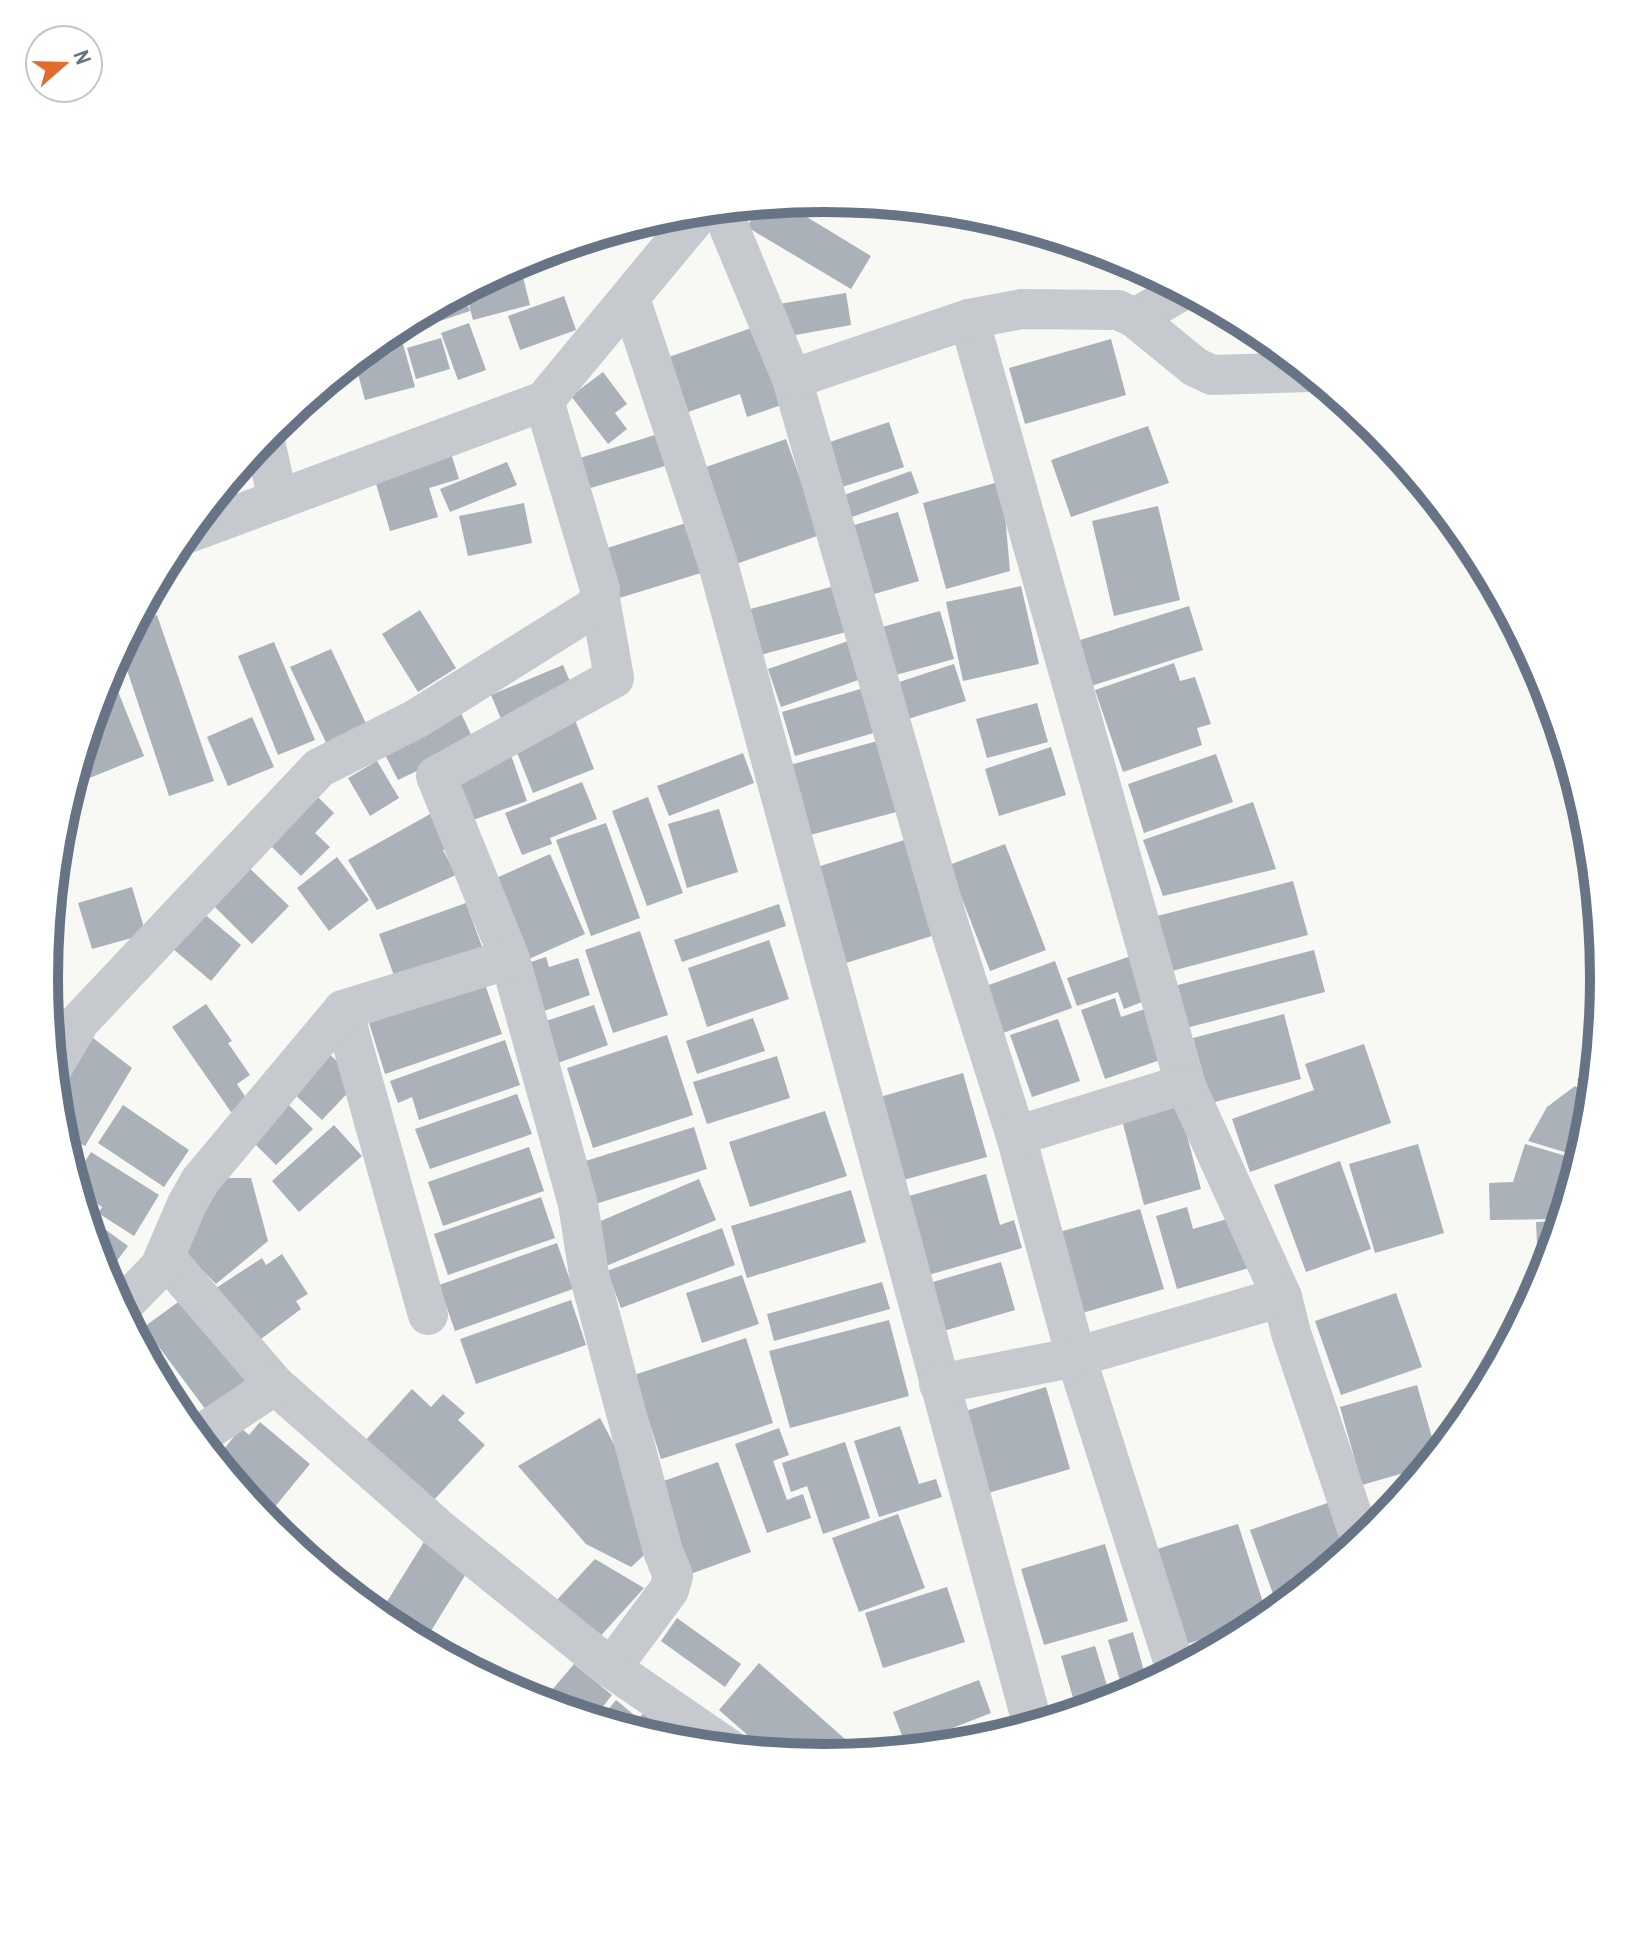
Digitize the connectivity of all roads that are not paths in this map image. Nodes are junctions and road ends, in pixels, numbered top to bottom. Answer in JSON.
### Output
{"nodes":[{"id":1,"x":726,"y":219,"type":"edge"},
{"id":2,"x":690,"y":225,"type":"edge"},
{"id":3,"x":1172,"y":296,"type":"edge"},
{"id":4,"x":630,"y":298,"type":"junction"},
{"id":5,"x":1135,"y":318,"type":"junction"},
{"id":6,"x":969,"y":319,"type":"junction"},
{"id":7,"x":1293,"y":372,"type":"edge"},
{"id":8,"x":792,"y":379,"type":"junction"},
{"id":9,"x":544,"y":401,"type":"junction"},
{"id":10,"x":267,"y":452,"type":"edge"},
{"id":11,"x":278,"y":500,"type":"junction"},
{"id":12,"x":205,"y":527,"type":"edge"},
{"id":13,"x":600,"y":599,"type":"junction"},
{"id":14,"x":510,"y":959,"type":"junction"},
{"id":15,"x":343,"y":1010,"type":"junction"},
{"id":16,"x":62,"y":1051,"type":"edge"},
{"id":17,"x":1185,"y":1084,"type":"junction"},
{"id":18,"x":1016,"y":1136,"type":"junction"},
{"id":19,"x":165,"y":1257,"type":"junction"},
{"id":20,"x":1282,"y":1297,"type":"junction"},
{"id":21,"x":129,"y":1299,"type":"edge"},
{"id":22,"x":428,"y":1315,"type":"dead end"},
{"id":23,"x":1076,"y":1357,"type":"junction"},
{"id":24,"x":939,"y":1384,"type":"junction"},
{"id":25,"x":275,"y":1385,"type":"junction"},
{"id":26,"x":206,"y":1431,"type":"edge"},
{"id":27,"x":1357,"y":1528,"type":"edge"},
{"id":28,"x":1173,"y":1660,"type":"edge"},
{"id":29,"x":611,"y":1668,"type":"junction"},
{"id":30,"x":1030,"y":1715,"type":"edge"},
{"id":31,"x":708,"y":1734,"type":"edge"}],
"edges":[{"from":1,"to":8,"type":"street"},
{"from":2,"to":4,"type":"street"},
{"from":3,"to":5,"type":"street"},
{"from":4,"to":9,"type":"street"},
{"from":4,"to":24,"type":"street"},
{"from":5,"to":6,"type":"street"},
{"from":5,"to":7,"type":"street"},
{"from":6,"to":8,"type":"street"},
{"from":6,"to":17,"type":"street"},
{"from":8,"to":18,"type":"street"},
{"from":9,"to":11,"type":"street"},
{"from":9,"to":13,"type":"street"},
{"from":10,"to":11,"type":"street"},
{"from":11,"to":12,"type":"street"},
{"from":13,"to":14,"type":"street"},
{"from":13,"to":16,"type":"street"},
{"from":14,"to":15,"type":"street"},
{"from":14,"to":29,"type":"street"},
{"from":15,"to":19,"type":"street"},
{"from":15,"to":22,"type":"street"},
{"from":17,"to":18,"type":"street"},
{"from":17,"to":20,"type":"street"},
{"from":18,"to":23,"type":"street"},
{"from":19,"to":21,"type":"street"},
{"from":19,"to":25,"type":"street"},
{"from":20,"to":23,"type":"street"},
{"from":20,"to":27,"type":"street"},
{"from":23,"to":24,"type":"street"},
{"from":23,"to":28,"type":"street"},
{"from":24,"to":30,"type":"street"},
{"from":25,"to":26,"type":"street"},
{"from":25,"to":29,"type":"street"},
{"from":29,"to":31,"type":"street"}]}
